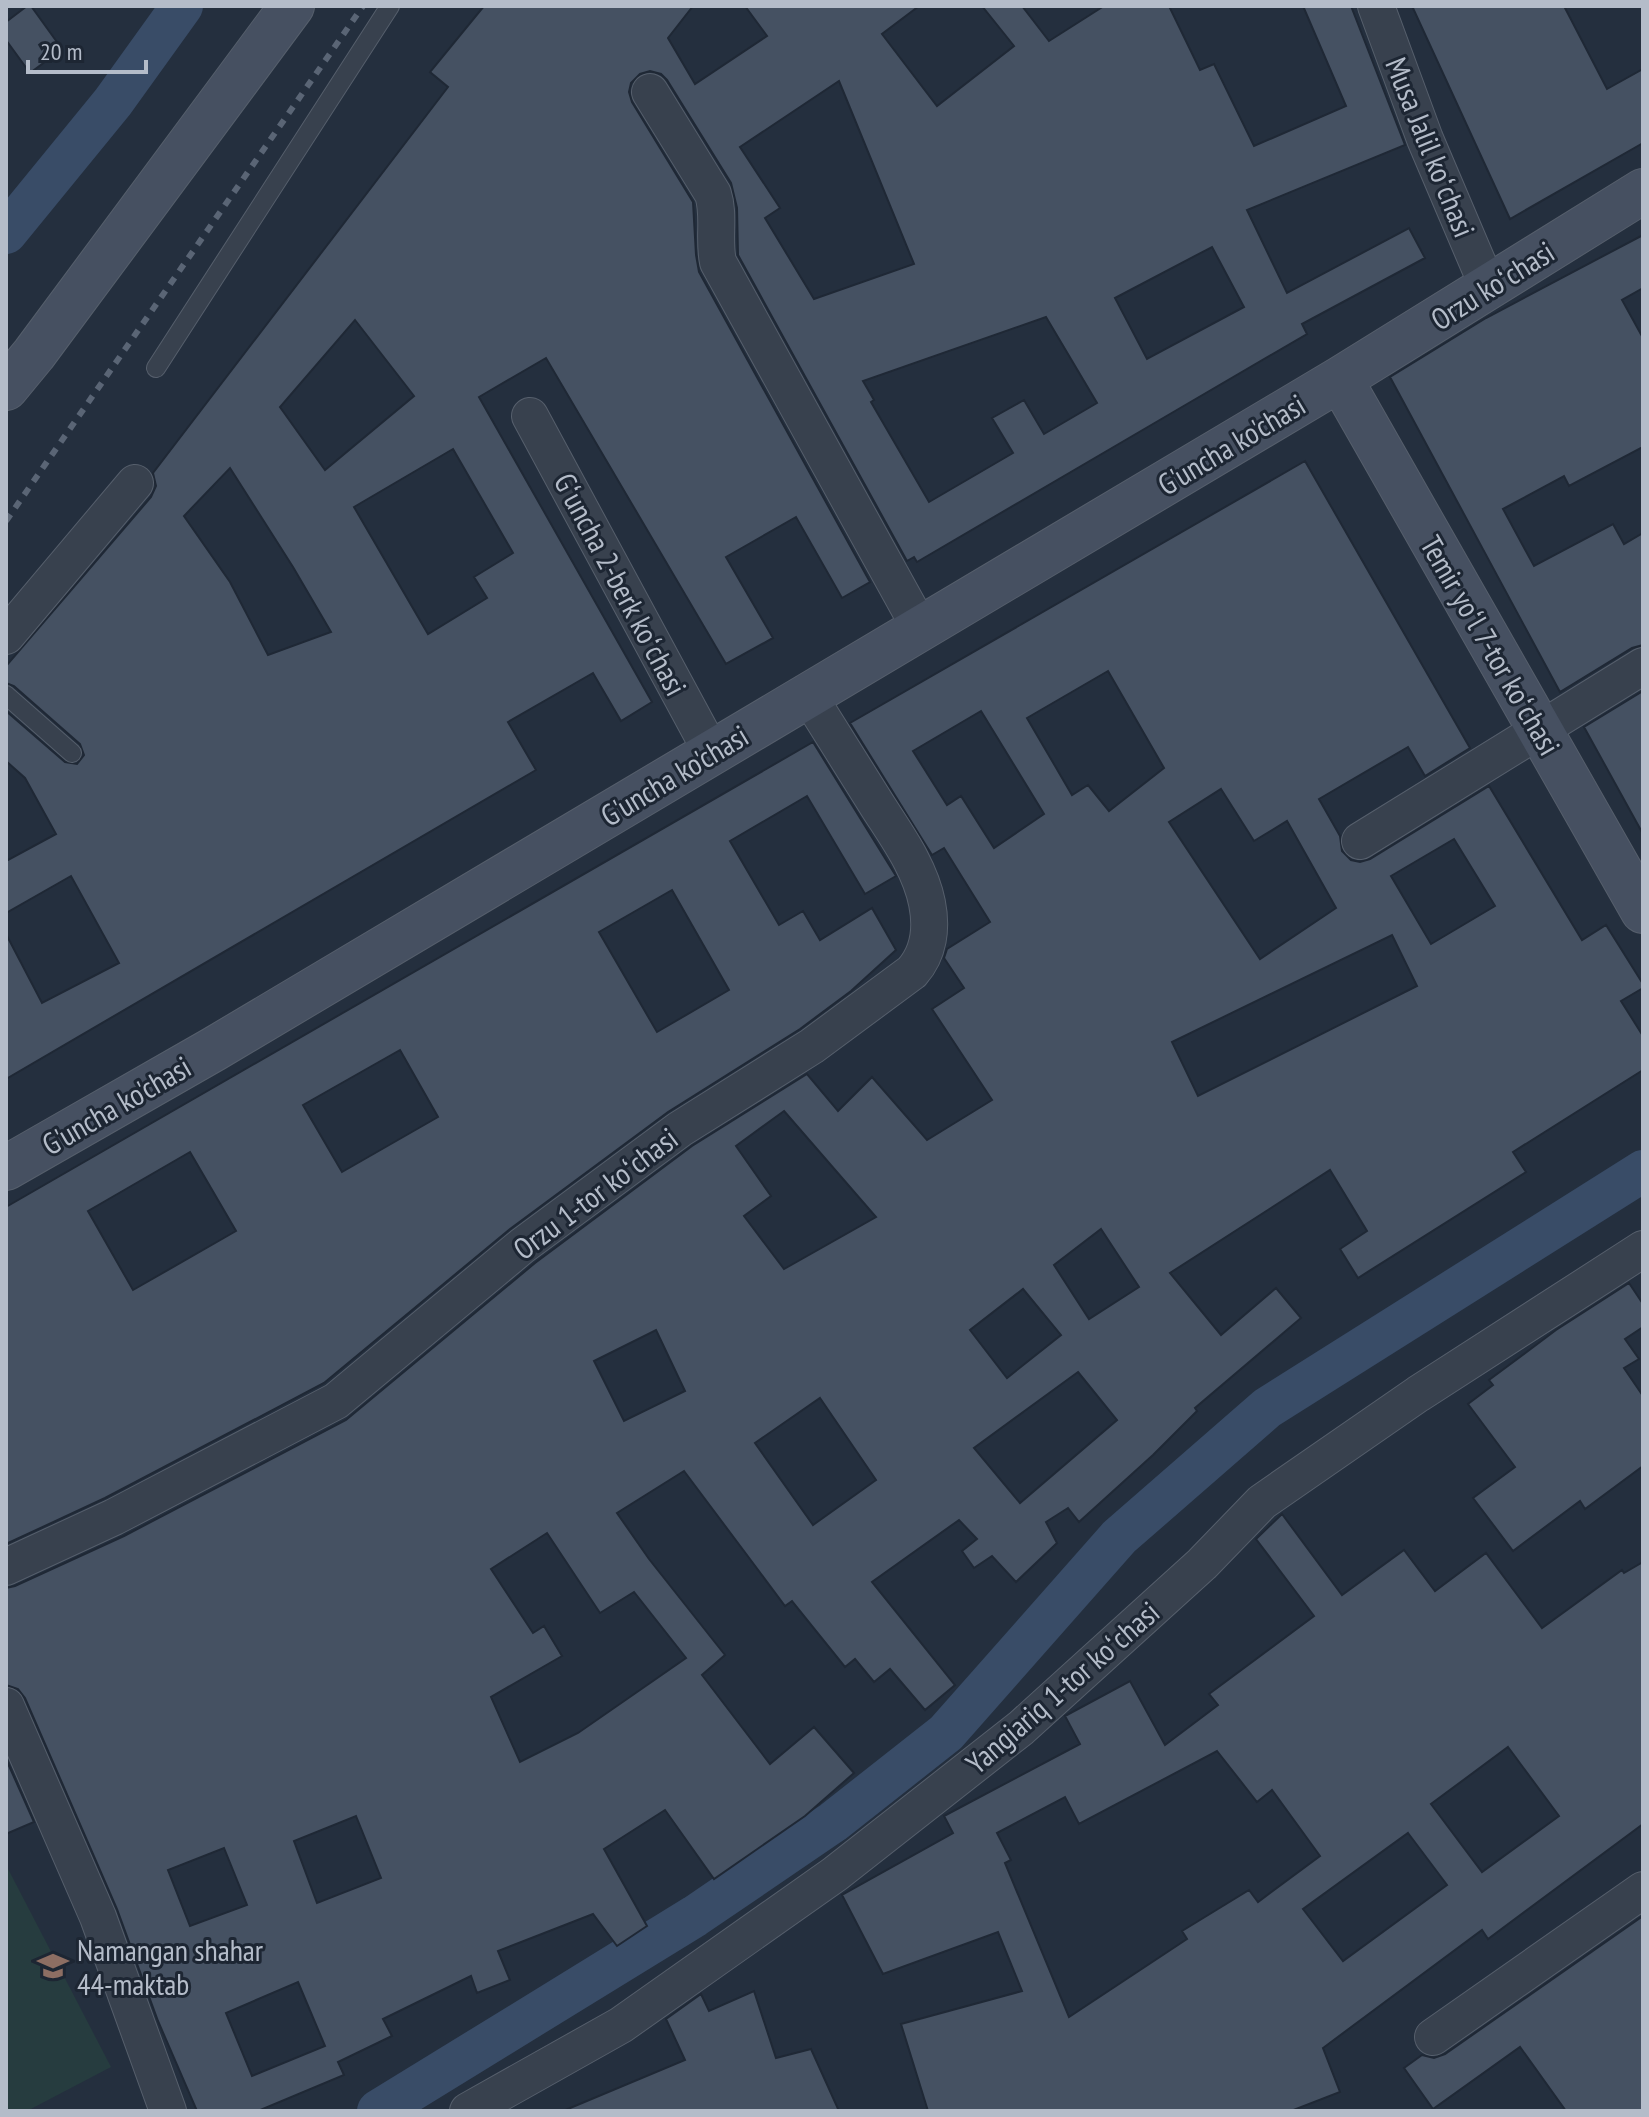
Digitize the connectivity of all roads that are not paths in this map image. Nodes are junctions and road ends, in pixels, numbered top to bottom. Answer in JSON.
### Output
{"nodes":[{"id":1,"x":292,"y":6,"type":"edge"},
{"id":2,"x":390,"y":6,"type":"edge"},
{"id":3,"x":1376,"y":6,"type":"edge"},
{"id":4,"x":650,"y":92,"type":"dead end"},
{"id":5,"x":1643,"y":191,"type":"edge"},
{"id":6,"x":1488,"y":287,"type":"junction"},
{"id":7,"x":156,"y":368,"type":"dead end"},
{"id":8,"x":1340,"y":379,"type":"junction"},
{"id":9,"x":6,"y":388,"type":"edge"},
{"id":10,"x":530,"y":416,"type":"dead end"},
{"id":11,"x":135,"y":483,"type":"dead end"},
{"id":12,"x":920,"y":628,"type":"junction"},
{"id":13,"x":6,"y":636,"type":"edge"},
{"id":14,"x":1643,"y":666,"type":"edge"},
{"id":15,"x":6,"y":695,"type":"edge"},
{"id":16,"x":808,"y":695,"type":"junction"},
{"id":17,"x":1540,"y":730,"type":"junction"},
{"id":18,"x":72,"y":753,"type":"dead end"},
{"id":19,"x":712,"y":753,"type":"junction"},
{"id":20,"x":1360,"y":841,"type":"dead end"},
{"id":21,"x":1643,"y":911,"type":"edge"},
{"id":22,"x":6,"y":1168,"type":"edge"},
{"id":23,"x":1643,"y":1249,"type":"edge"},
{"id":24,"x":6,"y":1567,"type":"edge"},
{"id":25,"x":6,"y":1706,"type":"edge"},
{"id":26,"x":1643,"y":1890,"type":"edge"},
{"id":27,"x":1433,"y":2037,"type":"dead end"},
{"id":28,"x":168,"y":2111,"type":"edge"},
{"id":29,"x":468,"y":2111,"type":"edge"}],
"edges":[{"from":1,"to":9,"type":"street"},
{"from":2,"to":7,"type":"lane"},
{"from":3,"to":6,"type":"street","name":"Musa Jalil koʻchasi"},
{"from":4,"to":12,"type":"street"},
{"from":5,"to":6,"type":"street","name":"Orzu koʻchasi"},
{"from":6,"to":8,"type":"street","name":"Orzu koʻchasi"},
{"from":8,"to":12,"type":"street","name":"G'uncha ko'chasi"},
{"from":8,"to":17,"type":"street","name":"Temir yoʻl 7-tor koʻchasi"},
{"from":10,"to":19,"type":"street","name":"Gʻuncha 2-berk koʻchasi"},
{"from":11,"to":13,"type":"street"},
{"from":12,"to":16,"type":"street","name":"G'uncha ko'chasi"},
{"from":14,"to":17,"type":"street"},
{"from":15,"to":18,"type":"lane"},
{"from":16,"to":19,"type":"street","name":"G'uncha ko'chasi"},
{"from":16,"to":24,"type":"street","name":"Orzu 1-tor koʻchasi"},
{"from":17,"to":20,"type":"street"},
{"from":17,"to":21,"type":"street","name":"Temir yoʻl 7-tor koʻchasi"},
{"from":19,"to":22,"type":"street","name":"G'uncha ko'chasi"},
{"from":23,"to":29,"type":"street","name":"Yangiariq 1-tor koʻchasi"},
{"from":25,"to":28,"type":"street"},
{"from":26,"to":27,"type":"street"}]}
